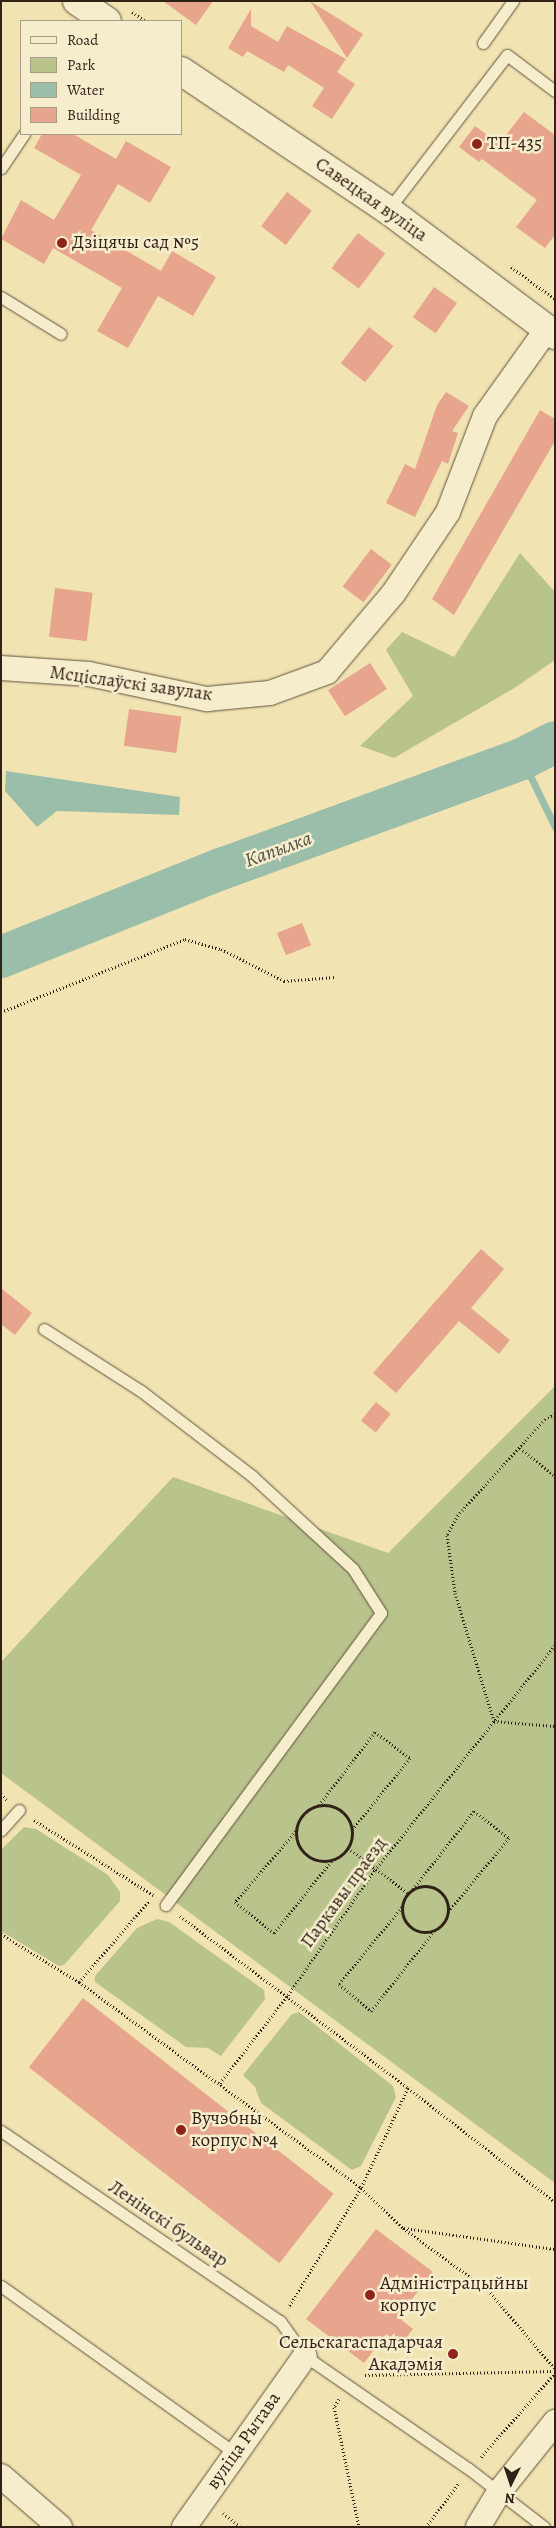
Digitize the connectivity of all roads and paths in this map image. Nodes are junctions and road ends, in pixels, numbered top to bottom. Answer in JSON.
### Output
{"nodes":[{"id":1,"x":77,"y":1,"type":"edge"},
{"id":2,"x":513,"y":1,"type":"edge"},
{"id":3,"x":103,"y":20,"type":"edge"},
{"id":4,"x":483,"y":43,"type":"dead end"},
{"id":5,"x":182,"y":72,"type":"edge"},
{"id":6,"x":555,"y":91,"type":"edge"},
{"id":7,"x":23,"y":135,"type":"edge"},
{"id":8,"x":1,"y":168,"type":"edge"},
{"id":9,"x":388,"y":210,"type":"junction"},
{"id":10,"x":1,"y":298,"type":"edge"},
{"id":11,"x":551,"y":332,"type":"edge"},
{"id":12,"x":61,"y":334,"type":"dead end"},
{"id":13,"x":1,"y":668,"type":"edge"},
{"id":14,"x":335,"y":977,"type":"dead end"},
{"id":15,"x":1,"y":1012,"type":"edge"},
{"id":16,"x":44,"y":1329,"type":"dead end"},
{"id":17,"x":555,"y":1414,"type":"edge"},
{"id":18,"x":520,"y":1448,"type":"junction"},
{"id":19,"x":555,"y":1476,"type":"edge"},
{"id":20,"x":555,"y":1645,"type":"edge"},
{"id":21,"x":494,"y":1721,"type":"junction"},
{"id":22,"x":555,"y":1726,"type":"edge"},
{"id":23,"x":319,"y":1805,"type":"junction"},
{"id":24,"x":19,"y":1810,"type":"joint"},
{"id":25,"x":1,"y":1830,"type":"edge"},
{"id":26,"x":296,"y":1830,"type":"junction"},
{"id":27,"x":352,"y":1830,"type":"junction"},
{"id":28,"x":348,"y":1848,"type":"junction"},
{"id":29,"x":332,"y":1860,"type":"junction"},
{"id":30,"x":375,"y":1870,"type":"junction"},
{"id":31,"x":414,"y":1889,"type":"junction"},
{"id":32,"x":408,"y":1893,"type":"junction"},
{"id":33,"x":154,"y":1896,"type":"junction"},
{"id":34,"x":166,"y":1905,"type":"junction"},
{"id":35,"x":402,"y":1907,"type":"junction"},
{"id":36,"x":448,"y":1912,"type":"junction"},
{"id":37,"x":435,"y":1930,"type":"junction"},
{"id":38,"x":1,"y":1934,"type":"edge"},
{"id":39,"x":79,"y":1982,"type":"junction"},
{"id":40,"x":288,"y":1995,"type":"junction"},
{"id":41,"x":220,"y":2084,"type":"junction"},
{"id":42,"x":408,"y":2088,"type":"junction"},
{"id":43,"x":1,"y":2131,"type":"edge"},
{"id":44,"x":361,"y":2188,"type":"junction"},
{"id":45,"x":555,"y":2202,"type":"edge"},
{"id":46,"x":403,"y":2228,"type":"junction"},
{"id":47,"x":555,"y":2249,"type":"edge"},
{"id":48,"x":1,"y":2286,"type":"edge"},
{"id":49,"x":280,"y":2321,"type":"junction"},
{"id":50,"x":305,"y":2356,"type":"junction"},
{"id":51,"x":555,"y":2371,"type":"edge"},
{"id":52,"x":349,"y":2384,"type":"junction"},
{"id":53,"x":555,"y":2422,"type":"edge"},
{"id":54,"x":235,"y":2454,"type":"junction"},
{"id":55,"x":469,"y":2470,"type":"junction"},
{"id":56,"x":1,"y":2476,"type":"edge"},
{"id":57,"x":499,"y":2492,"type":"junction"},
{"id":58,"x":60,"y":2527,"type":"edge"},
{"id":59,"x":184,"y":2527,"type":"edge"},
{"id":60,"x":358,"y":2527,"type":"edge"},
{"id":61,"x":426,"y":2527,"type":"edge"},
{"id":62,"x":478,"y":2527,"type":"edge"},
{"id":63,"x":544,"y":2527,"type":"edge"}],
"edges":[{"from":1,"to":3,"type":"main road"},
{"from":2,"to":4,"type":"lane"},
{"from":5,"to":9,"type":"main road","name":"Савецкая вуліца"},
{"from":6,"to":9,"type":"lane"},
{"from":7,"to":8,"type":"lane"},
{"from":9,"to":11,"type":"main road","name":"Савецкая вуліца"},
{"from":10,"to":12,"type":"lane"},
{"from":11,"to":13,"type":"street","name":"Мсціслаўскі завулак"},
{"from":14,"to":15,"type":"path"},
{"from":16,"to":34,"type":"lane"},
{"from":17,"to":18,"type":"path"},
{"from":18,"to":19,"type":"path"},
{"from":18,"to":21,"type":"path"},
{"from":20,"to":21,"type":"path","name":"Паркавы праезд"},
{"from":21,"to":22,"type":"path"},
{"from":21,"to":30,"type":"path","name":"Паркавы праезд"},
{"from":23,"to":26,"type":"path"},
{"from":23,"to":27,"type":"path"},
{"from":23,"to":27,"type":"path"},
{"from":24,"to":25,"type":"lane"},
{"from":24,"to":33,"type":"path"},
{"from":26,"to":29,"type":"path"},
{"from":26,"to":29,"type":"path"},
{"from":27,"to":28,"type":"path"},
{"from":28,"to":29,"type":"path"},
{"from":28,"to":30,"type":"path"},
{"from":30,"to":32,"type":"path"},
{"from":30,"to":40,"type":"path","name":"Паркавы праезд"},
{"from":31,"to":32,"type":"path"},
{"from":31,"to":36,"type":"path"},
{"from":31,"to":36,"type":"path"},
{"from":32,"to":35,"type":"path"},
{"from":33,"to":34,"type":"path"},
{"from":33,"to":39,"type":"path"},
{"from":34,"to":40,"type":"path"},
{"from":35,"to":37,"type":"path"},
{"from":35,"to":37,"type":"path"},
{"from":36,"to":37,"type":"path"},
{"from":38,"to":39,"type":"path"},
{"from":39,"to":41,"type":"path"},
{"from":40,"to":41,"type":"path","name":"Паркавы праезд"},
{"from":40,"to":42,"type":"path"},
{"from":41,"to":44,"type":"path"},
{"from":42,"to":44,"type":"path"},
{"from":42,"to":45,"type":"path"},
{"from":43,"to":49,"type":"lane","name":"Ленінскі бульвар"},
{"from":44,"to":46,"type":"path"},
{"from":44,"to":49,"type":"path"},
{"from":46,"to":47,"type":"path"},
{"from":46,"to":51,"type":"path"},
{"from":48,"to":54,"type":"lane"},
{"from":49,"to":50,"type":"lane","name":"Ленінскі бульвар"},
{"from":50,"to":52,"type":"lane"},
{"from":50,"to":54,"type":"street","name":"вуліца Рытава"},
{"from":51,"to":52,"type":"path"},
{"from":51,"to":55,"type":"path"},
{"from":52,"to":55,"type":"lane"},
{"from":52,"to":60,"type":"path"},
{"from":53,"to":57,"type":"street"},
{"from":54,"to":59,"type":"street","name":"вуліца Рытава"},
{"from":55,"to":57,"type":"lane"},
{"from":55,"to":61,"type":"path"},
{"from":56,"to":58,"type":"street"},
{"from":57,"to":62,"type":"street"},
{"from":57,"to":63,"type":"lane"}]}
